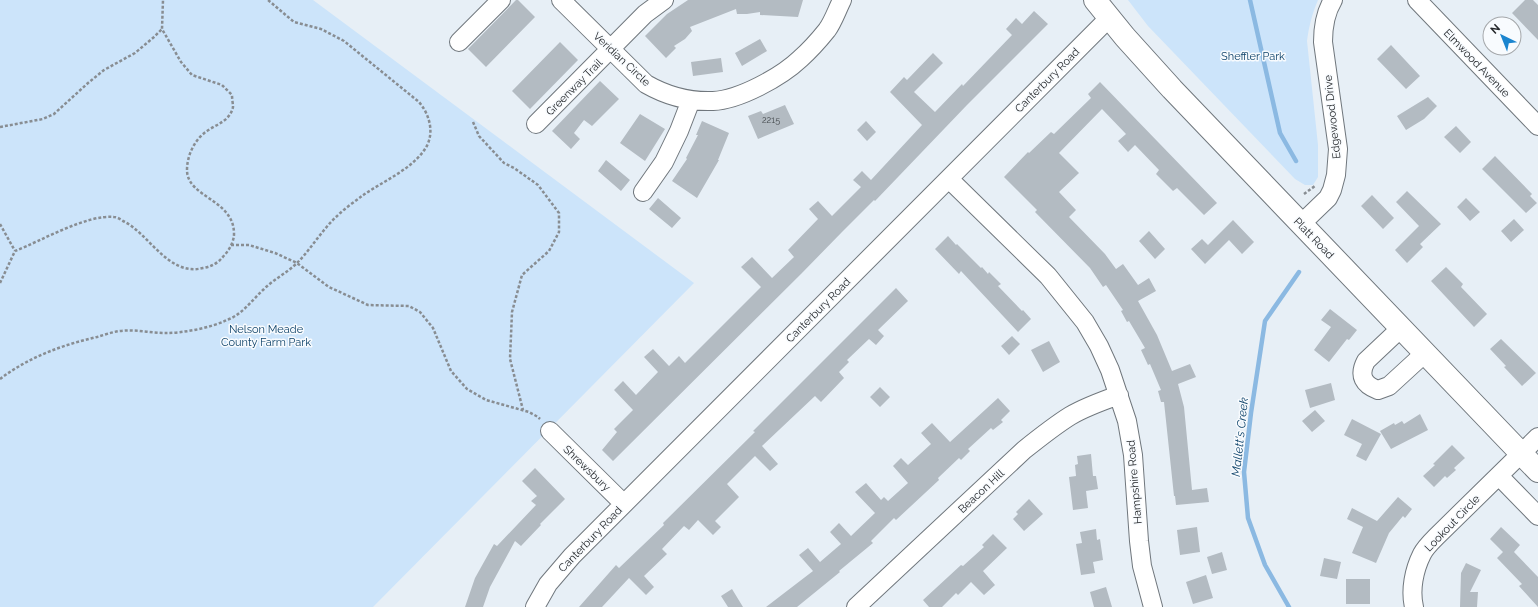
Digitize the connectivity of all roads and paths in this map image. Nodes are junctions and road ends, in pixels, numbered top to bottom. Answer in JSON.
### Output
{"nodes":[{"id":1,"x":163,"y":0,"type":"edge"},
{"id":2,"x":268,"y":0,"type":"edge"},
{"id":3,"x":501,"y":0,"type":"edge"},
{"id":4,"x":561,"y":0,"type":"edge"},
{"id":5,"x":664,"y":0,"type":"edge"},
{"id":6,"x":842,"y":0,"type":"edge"},
{"id":7,"x":1095,"y":0,"type":"edge"},
{"id":8,"x":1333,"y":0,"type":"edge"},
{"id":9,"x":1417,"y":0,"type":"edge"},
{"id":10,"x":1109,"y":18,"type":"junction"},
{"id":11,"x":162,"y":29,"type":"junction"},
{"id":12,"x":459,"y":42,"type":"dead end"},
{"id":13,"x":610,"y":50,"type":"junction"},
{"id":14,"x":691,"y":100,"type":"junction"},
{"id":15,"x":473,"y":122,"type":"dead end"},
{"id":16,"x":536,"y":124,"type":"dead end"},
{"id":17,"x":1538,"y":126,"type":"edge"},
{"id":18,"x":0,"y":127,"type":"edge"},
{"id":19,"x":949,"y":179,"type":"junction"},
{"id":20,"x":643,"y":192,"type":"dead end"},
{"id":21,"x":0,"y":224,"type":"edge"},
{"id":22,"x":1301,"y":224,"type":"junction"},
{"id":23,"x":231,"y":245,"type":"junction"},
{"id":24,"x":15,"y":251,"type":"junction"},
{"id":25,"x":297,"y":263,"type":"junction"},
{"id":26,"x":0,"y":283,"type":"edge"},
{"id":27,"x":1401,"y":328,"type":"junction"},
{"id":28,"x":1425,"y":353,"type":"junction"},
{"id":29,"x":0,"y":379,"type":"edge"},
{"id":30,"x":1119,"y":395,"type":"junction"},
{"id":31,"x":524,"y":411,"type":"junction"},
{"id":32,"x":550,"y":432,"type":"joint"},
{"id":33,"x":1538,"y":437,"type":"edge"},
{"id":34,"x":1521,"y":453,"type":"junction"},
{"id":35,"x":1538,"y":470,"type":"edge"},
{"id":36,"x":1499,"y":476,"type":"junction"},
{"id":37,"x":624,"y":504,"type":"junction"},
{"id":38,"x":1538,"y":516,"type":"edge"},
{"id":39,"x":535,"y":607,"type":"edge"},
{"id":40,"x":856,"y":607,"type":"edge"},
{"id":41,"x":1152,"y":607,"type":"edge"},
{"id":42,"x":1414,"y":607,"type":"edge"}],
"edges":[{"from":1,"to":11,"type":"path"},
{"from":2,"to":25,"type":"path"},
{"from":3,"to":12,"type":"street"},
{"from":4,"to":13,"type":"street","name":"Veridian Circle"},
{"from":5,"to":13,"type":"street","name":"Greenway Trail"},
{"from":6,"to":14,"type":"street","name":"Veridian Circle"},
{"from":7,"to":10,"type":"main road","name":"Platt Road"},
{"from":8,"to":22,"type":"street","name":"Edgewood Drive"},
{"from":9,"to":17,"type":"street","name":"Elmwood Avenue"},
{"from":10,"to":19,"type":"street","name":"Canterbury Road"},
{"from":10,"to":22,"type":"main road","name":"Platt Road"},
{"from":11,"to":18,"type":"path"},
{"from":11,"to":23,"type":"path"},
{"from":13,"to":14,"type":"street","name":"Veridian Circle"},
{"from":13,"to":16,"type":"street","name":"Greenway Trail"},
{"from":14,"to":20,"type":"street"},
{"from":15,"to":31,"type":"path"},
{"from":19,"to":30,"type":"street","name":"Hampshire Road"},
{"from":19,"to":37,"type":"street","name":"Canterbury Road"},
{"from":21,"to":24,"type":"path"},
{"from":22,"to":27,"type":"main road","name":"Platt Road"},
{"from":23,"to":24,"type":"path"},
{"from":23,"to":25,"type":"path"},
{"from":24,"to":26,"type":"path"},
{"from":25,"to":29,"type":"path"},
{"from":25,"to":31,"type":"path"},
{"from":27,"to":28,"type":"main road","name":"Platt Road"},
{"from":27,"to":28,"type":"street"},
{"from":28,"to":34,"type":"main road","name":"Platt Road"},
{"from":30,"to":40,"type":"street","name":"Beacon Hill"},
{"from":30,"to":41,"type":"street","name":"Hampshire Road"},
{"from":31,"to":32,"type":"path"},
{"from":32,"to":37,"type":"street","name":"Shrewsbury"},
{"from":33,"to":34,"type":"street","name":"Lookout Circle"},
{"from":34,"to":35,"type":"main road","name":"Platt Road"},
{"from":34,"to":36,"type":"street","name":"Lookout Circle"},
{"from":36,"to":38,"type":"street"},
{"from":36,"to":42,"type":"street","name":"Lookout Circle"},
{"from":37,"to":39,"type":"street","name":"Canterbury Road"}]}
